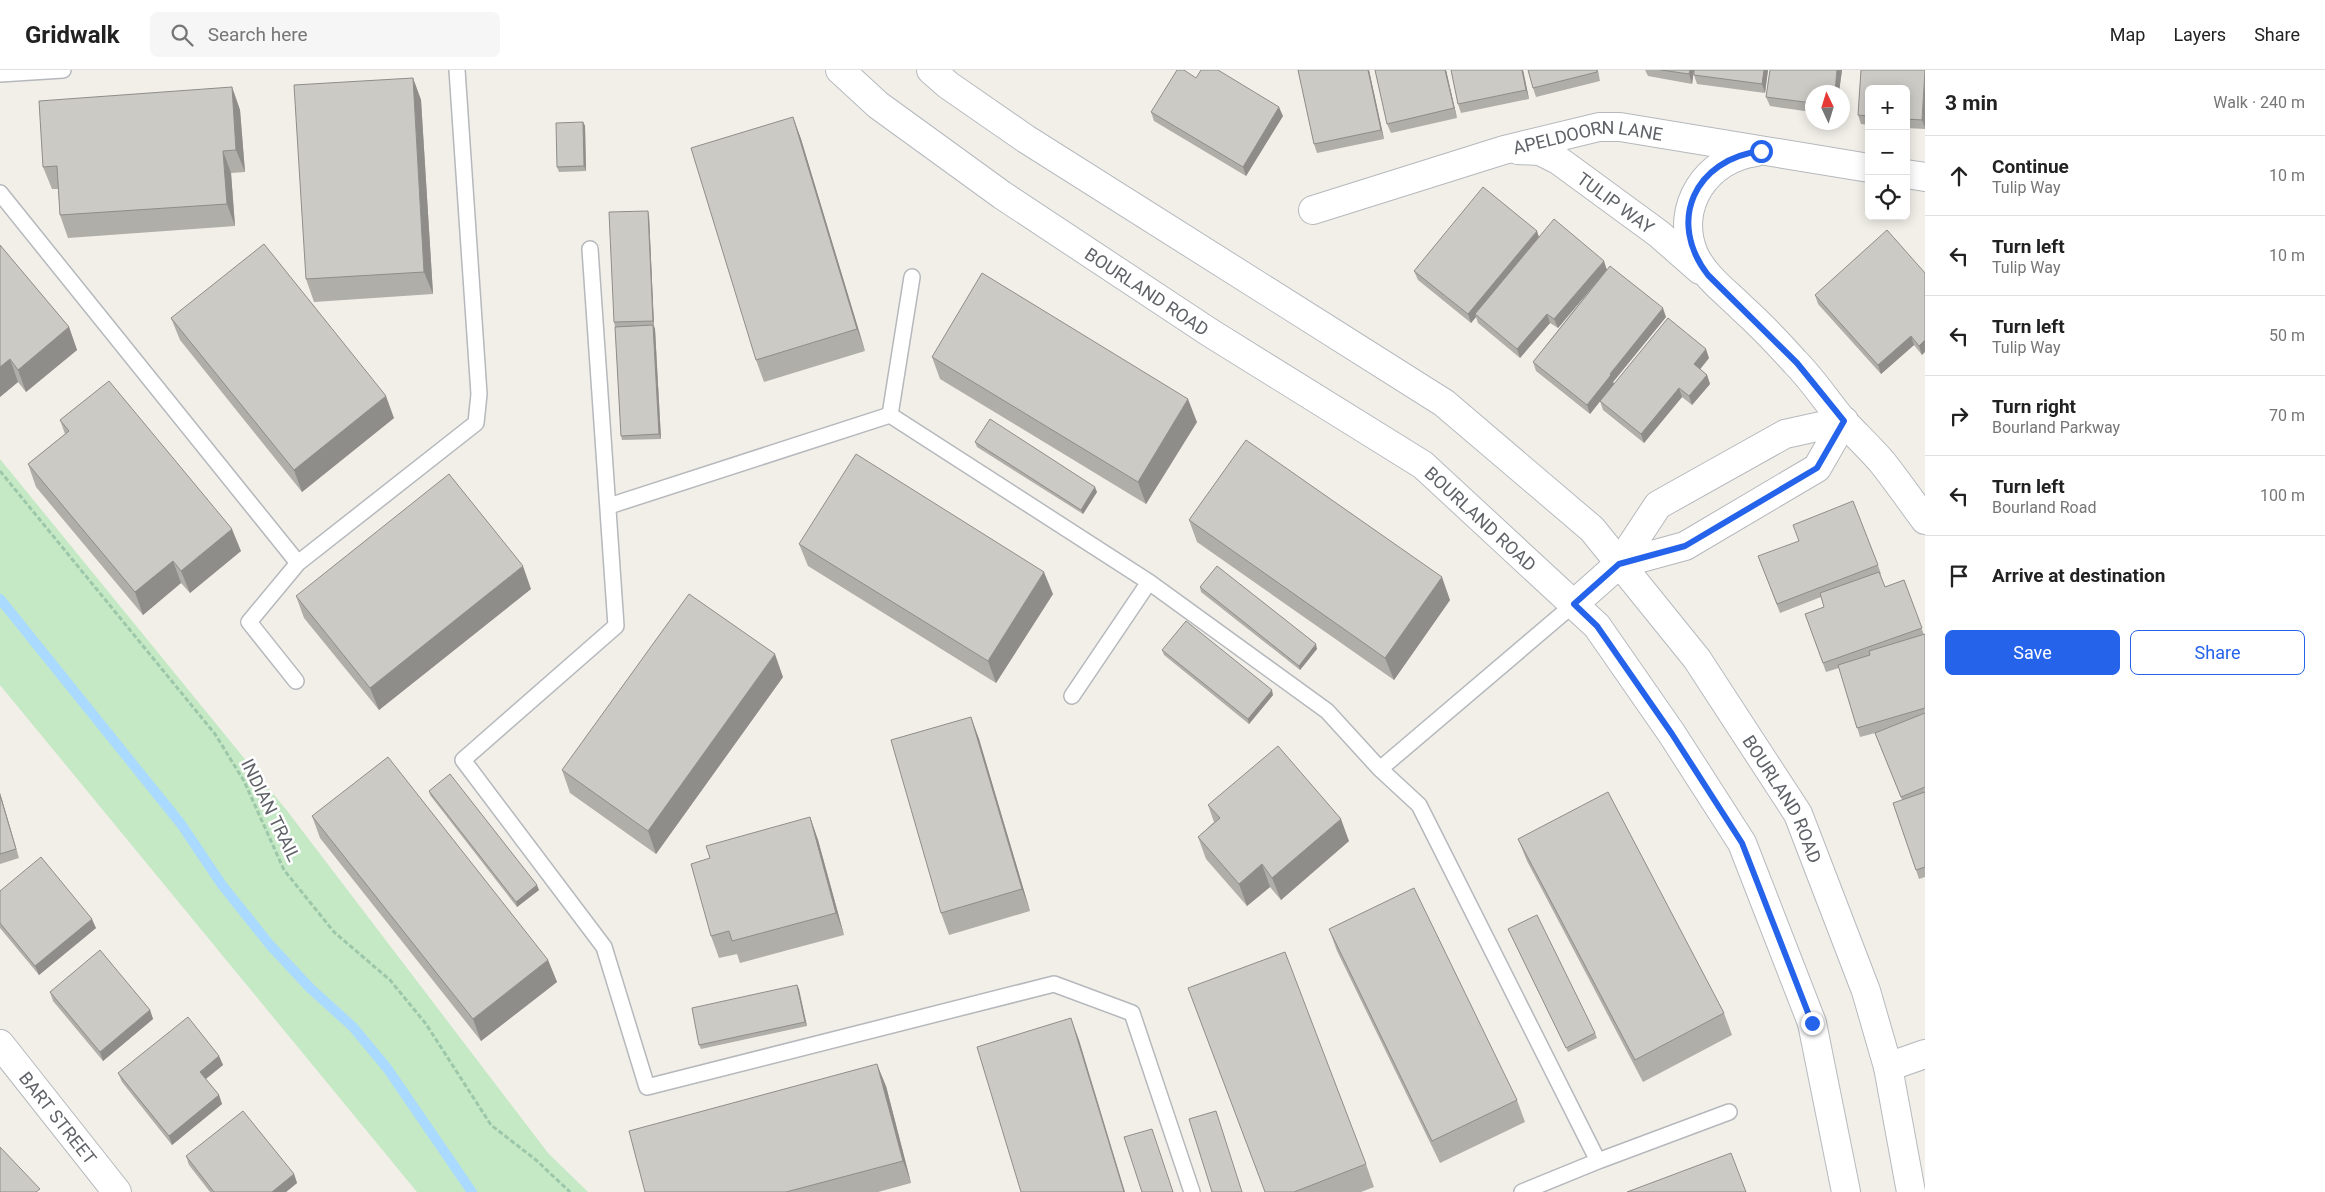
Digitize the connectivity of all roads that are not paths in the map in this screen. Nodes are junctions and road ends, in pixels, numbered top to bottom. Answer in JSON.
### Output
{"nodes":[{"id":1,"x":63,"y":70,"type":"edge"},
{"id":2,"x":457,"y":70,"type":"edge"},
{"id":3,"x":840,"y":70,"type":"edge"},
{"id":4,"x":931,"y":70,"type":"edge"},
{"id":5,"x":0,"y":74,"type":"edge"},
{"id":6,"x":1504,"y":150,"type":"junction"},
{"id":7,"x":1773,"y":152,"type":"junction"},
{"id":8,"x":1865,"y":167,"type":"edge"},
{"id":9,"x":1910,"y":175,"type":"edge"},
{"id":10,"x":1925,"y":177,"type":"edge"},
{"id":11,"x":0,"y":193,"type":"edge"},
{"id":12,"x":1314,"y":210,"type":"dead end"},
{"id":13,"x":590,"y":249,"type":"dead end"},
{"id":14,"x":912,"y":277,"type":"dead end"},
{"id":15,"x":1715,"y":281,"type":"junction"},
{"id":16,"x":890,"y":415,"type":"junction"},
{"id":17,"x":1844,"y":421,"type":"junction"},
{"id":18,"x":609,"y":506,"type":"junction"},
{"id":19,"x":1925,"y":520,"type":"edge"},
{"id":20,"x":298,"y":562,"type":"junction"},
{"id":21,"x":1619,"y":564,"type":"junction"},
{"id":22,"x":1149,"y":582,"type":"junction"},
{"id":23,"x":1574,"y":604,"type":"junction"},
{"id":24,"x":296,"y":681,"type":"dead end"},
{"id":25,"x":1072,"y":696,"type":"dead end"},
{"id":26,"x":1380,"y":769,"type":"junction"},
{"id":27,"x":0,"y":1044,"type":"edge"},
{"id":28,"x":1925,"y":1054,"type":"edge"},
{"id":29,"x":1888,"y":1067,"type":"junction"},
{"id":30,"x":1729,"y":1112,"type":"dead end"},
{"id":31,"x":1598,"y":1161,"type":"junction"},
{"id":32,"x":117,"y":1192,"type":"edge"},
{"id":33,"x":1192,"y":1192,"type":"edge"},
{"id":34,"x":1522,"y":1192,"type":"edge"},
{"id":35,"x":1846,"y":1192,"type":"edge"},
{"id":36,"x":1911,"y":1192,"type":"edge"}],
"edges":[{"from":1,"to":5,"type":"lane"},
{"from":2,"to":20,"type":"lane"},
{"from":3,"to":23,"type":"main road","name":"BOURLAND ROAD"},
{"from":4,"to":21,"type":"main road","name":"BOURLAND ROAD"},
{"from":6,"to":7,"type":"main road","name":"APELDOORN LANE"},
{"from":6,"to":12,"type":"main road","name":"APELDOORN LANE"},
{"from":6,"to":15,"type":"main road","name":"TULIP WAY"},
{"from":7,"to":8,"type":"main road","name":"APELDOORN LANE"},
{"from":7,"to":15,"type":"main road","name":"TULIP WAY"},
{"from":9,"to":10,"type":"main road"},
{"from":11,"to":20,"type":"lane"},
{"from":13,"to":18,"type":"lane"},
{"from":14,"to":16,"type":"lane"},
{"from":15,"to":17,"type":"main road","name":"TULIP WAY"},
{"from":16,"to":18,"type":"lane"},
{"from":16,"to":22,"type":"lane"},
{"from":17,"to":19,"type":"main road","name":"TULIP WAY"},
{"from":17,"to":21,"type":"main road"},
{"from":17,"to":21,"type":"main road"},
{"from":18,"to":33,"type":"lane"},
{"from":20,"to":24,"type":"lane"},
{"from":21,"to":23,"type":"main road"},
{"from":21,"to":29,"type":"main road","name":"BOURLAND ROAD"},
{"from":22,"to":25,"type":"lane"},
{"from":22,"to":26,"type":"lane"},
{"from":23,"to":26,"type":"lane"},
{"from":23,"to":35,"type":"main road","name":"BOURLAND ROAD"},
{"from":26,"to":31,"type":"lane"},
{"from":27,"to":32,"type":"main road","name":"BART STREET"},
{"from":28,"to":29,"type":"main road"},
{"from":29,"to":36,"type":"main road","name":"BOURLAND ROAD"},
{"from":30,"to":31,"type":"lane"},
{"from":31,"to":34,"type":"lane"}]}
